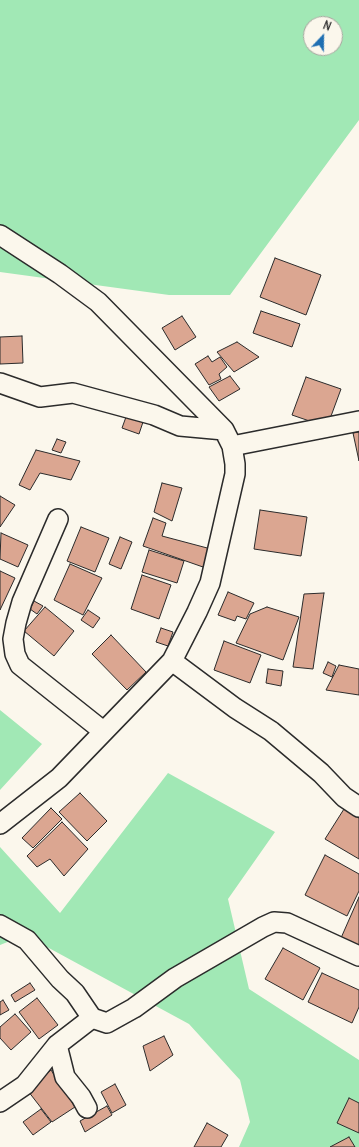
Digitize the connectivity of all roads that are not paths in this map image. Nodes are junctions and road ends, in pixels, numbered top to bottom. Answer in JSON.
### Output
{"nodes":[{"id":1,"x":0,"y":235,"type":"edge"},
{"id":2,"x":0,"y":383,"type":"edge"},
{"id":3,"x":359,"y":421,"type":"edge"},
{"id":4,"x":224,"y":430,"type":"junction"},
{"id":5,"x":232,"y":446,"type":"junction"},
{"id":6,"x":58,"y":519,"type":"dead end"},
{"id":7,"x":0,"y":656,"type":"edge"},
{"id":8,"x":172,"y":661,"type":"junction"},
{"id":9,"x":20,"y":665,"type":"junction"},
{"id":10,"x":103,"y":731,"type":"junction"},
{"id":11,"x":359,"y":807,"type":"edge"},
{"id":12,"x":0,"y":824,"type":"edge"},
{"id":13,"x":0,"y":925,"type":"edge"},
{"id":14,"x":359,"y":956,"type":"edge"},
{"id":15,"x":92,"y":1018,"type":"junction"},
{"id":16,"x":57,"y":1045,"type":"junction"},
{"id":17,"x":0,"y":1102,"type":"edge"},
{"id":18,"x":87,"y":1108,"type":"dead end"}],
"edges":[{"from":1,"to":4,"type":"street"},
{"from":2,"to":4,"type":"street"},
{"from":3,"to":5,"type":"street"},
{"from":4,"to":5,"type":"street"},
{"from":5,"to":8,"type":"street"},
{"from":6,"to":9,"type":"street"},
{"from":7,"to":9,"type":"street"},
{"from":8,"to":10,"type":"street"},
{"from":8,"to":11,"type":"street"},
{"from":9,"to":10,"type":"street"},
{"from":10,"to":12,"type":"street"},
{"from":13,"to":15,"type":"street"},
{"from":14,"to":15,"type":"street"},
{"from":15,"to":16,"type":"street"},
{"from":16,"to":17,"type":"street"},
{"from":16,"to":18,"type":"street"}]}
